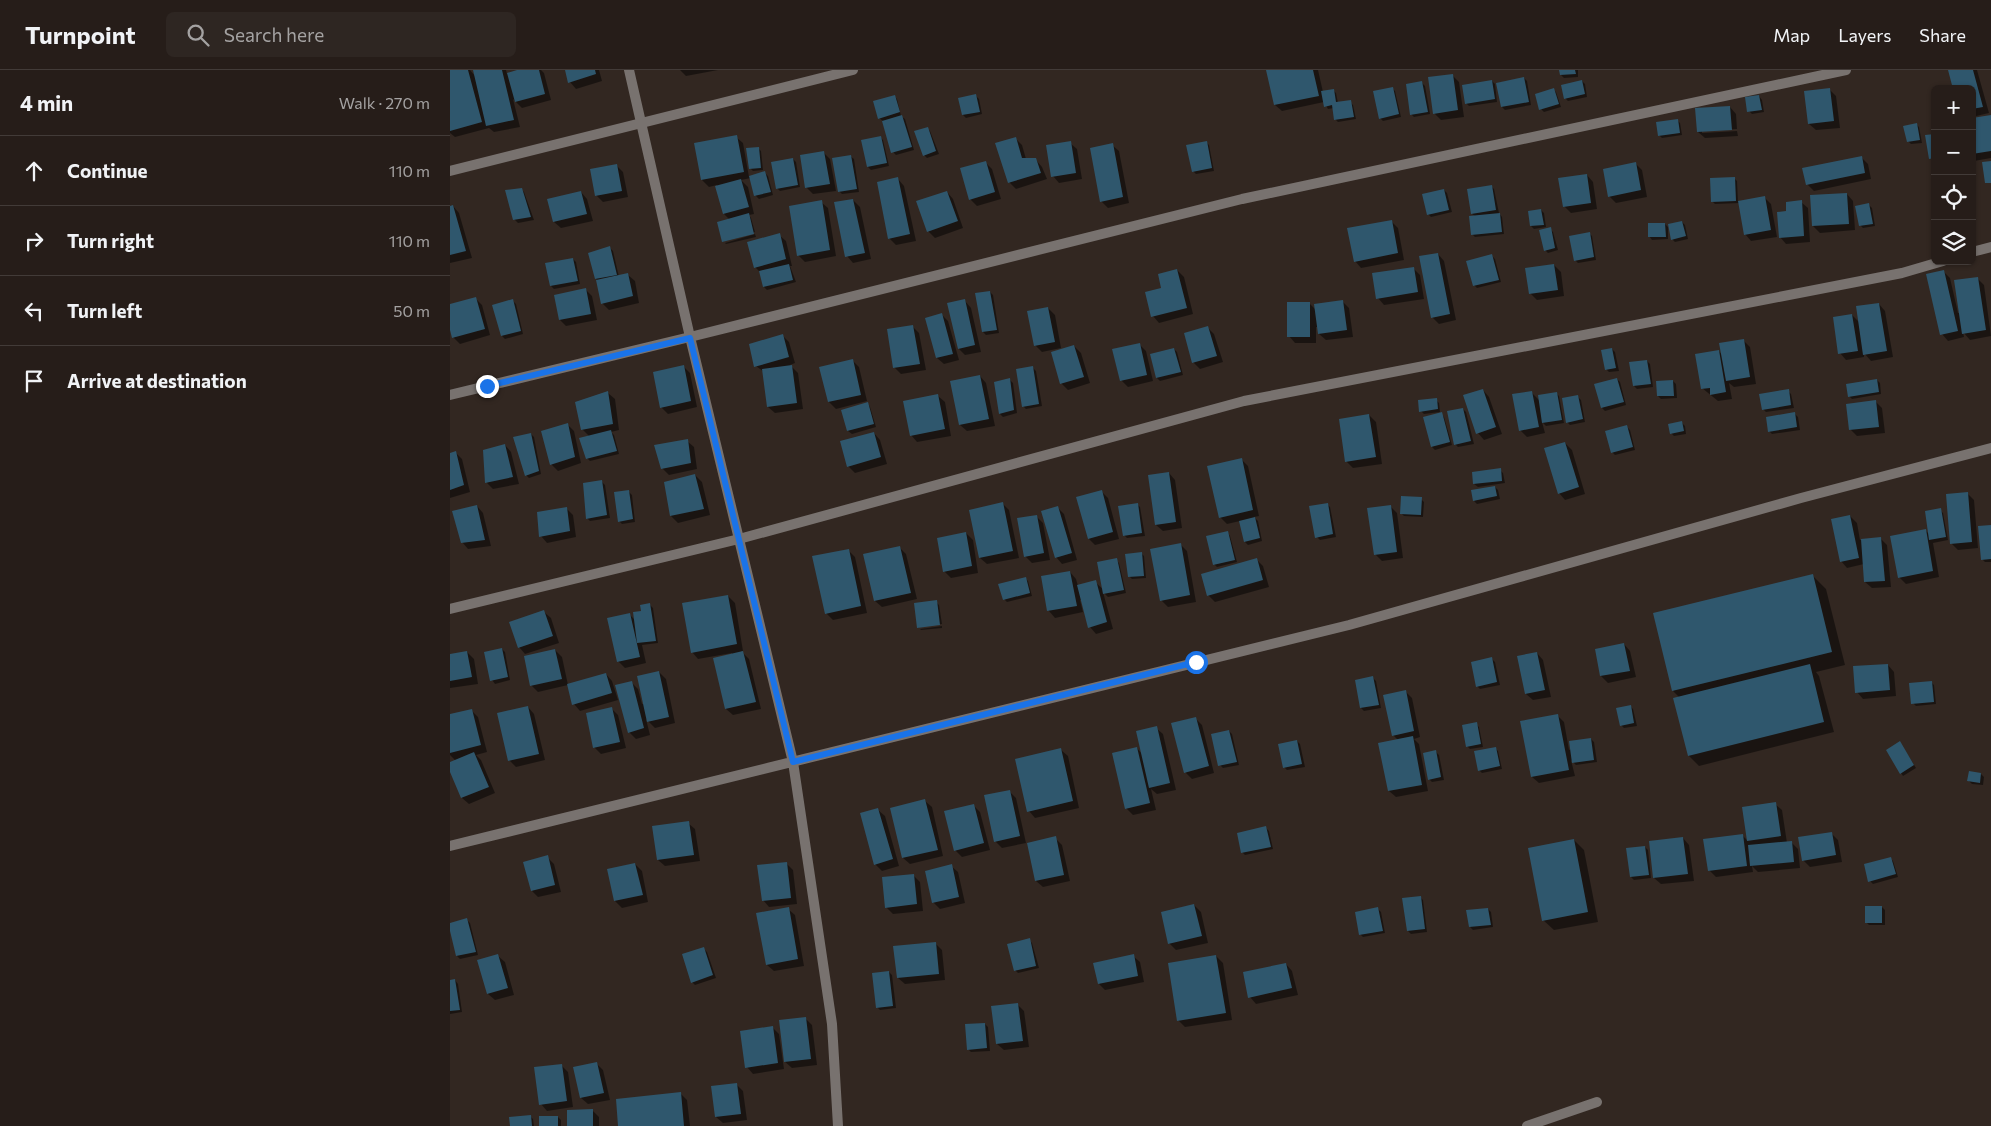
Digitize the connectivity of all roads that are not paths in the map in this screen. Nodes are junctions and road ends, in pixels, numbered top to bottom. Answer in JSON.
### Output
{"nodes":[{"id":1,"x":629,"y":70,"type":"edge"},
{"id":2,"x":853,"y":70,"type":"edge"},
{"id":3,"x":1846,"y":70,"type":"edge"},
{"id":4,"x":641,"y":123,"type":"junction"},
{"id":5,"x":450,"y":171,"type":"edge"},
{"id":6,"x":1991,"y":247,"type":"edge"},
{"id":7,"x":1976,"y":251,"type":"edge"},
{"id":8,"x":1931,"y":265,"type":"edge"},
{"id":9,"x":690,"y":338,"type":"junction"},
{"id":10,"x":450,"y":395,"type":"edge"},
{"id":11,"x":1991,"y":448,"type":"edge"},
{"id":12,"x":740,"y":539,"type":"junction"},
{"id":13,"x":450,"y":609,"type":"edge"},
{"id":14,"x":793,"y":762,"type":"junction"},
{"id":15,"x":450,"y":846,"type":"edge"},
{"id":16,"x":1597,"y":1102,"type":"dead end"},
{"id":17,"x":838,"y":1126,"type":"edge"},
{"id":18,"x":1526,"y":1126,"type":"edge"}],
"edges":[{"from":1,"to":4,"type":"street"},
{"from":2,"to":4,"type":"street"},
{"from":3,"to":9,"type":"street"},
{"from":4,"to":5,"type":"street"},
{"from":4,"to":9,"type":"street"},
{"from":6,"to":7,"type":"street"},
{"from":8,"to":12,"type":"street"},
{"from":9,"to":10,"type":"street"},
{"from":9,"to":12,"type":"street"},
{"from":11,"to":14,"type":"street"},
{"from":12,"to":13,"type":"street"},
{"from":12,"to":14,"type":"street"},
{"from":14,"to":15,"type":"street"},
{"from":14,"to":17,"type":"street"},
{"from":16,"to":18,"type":"street"}]}
